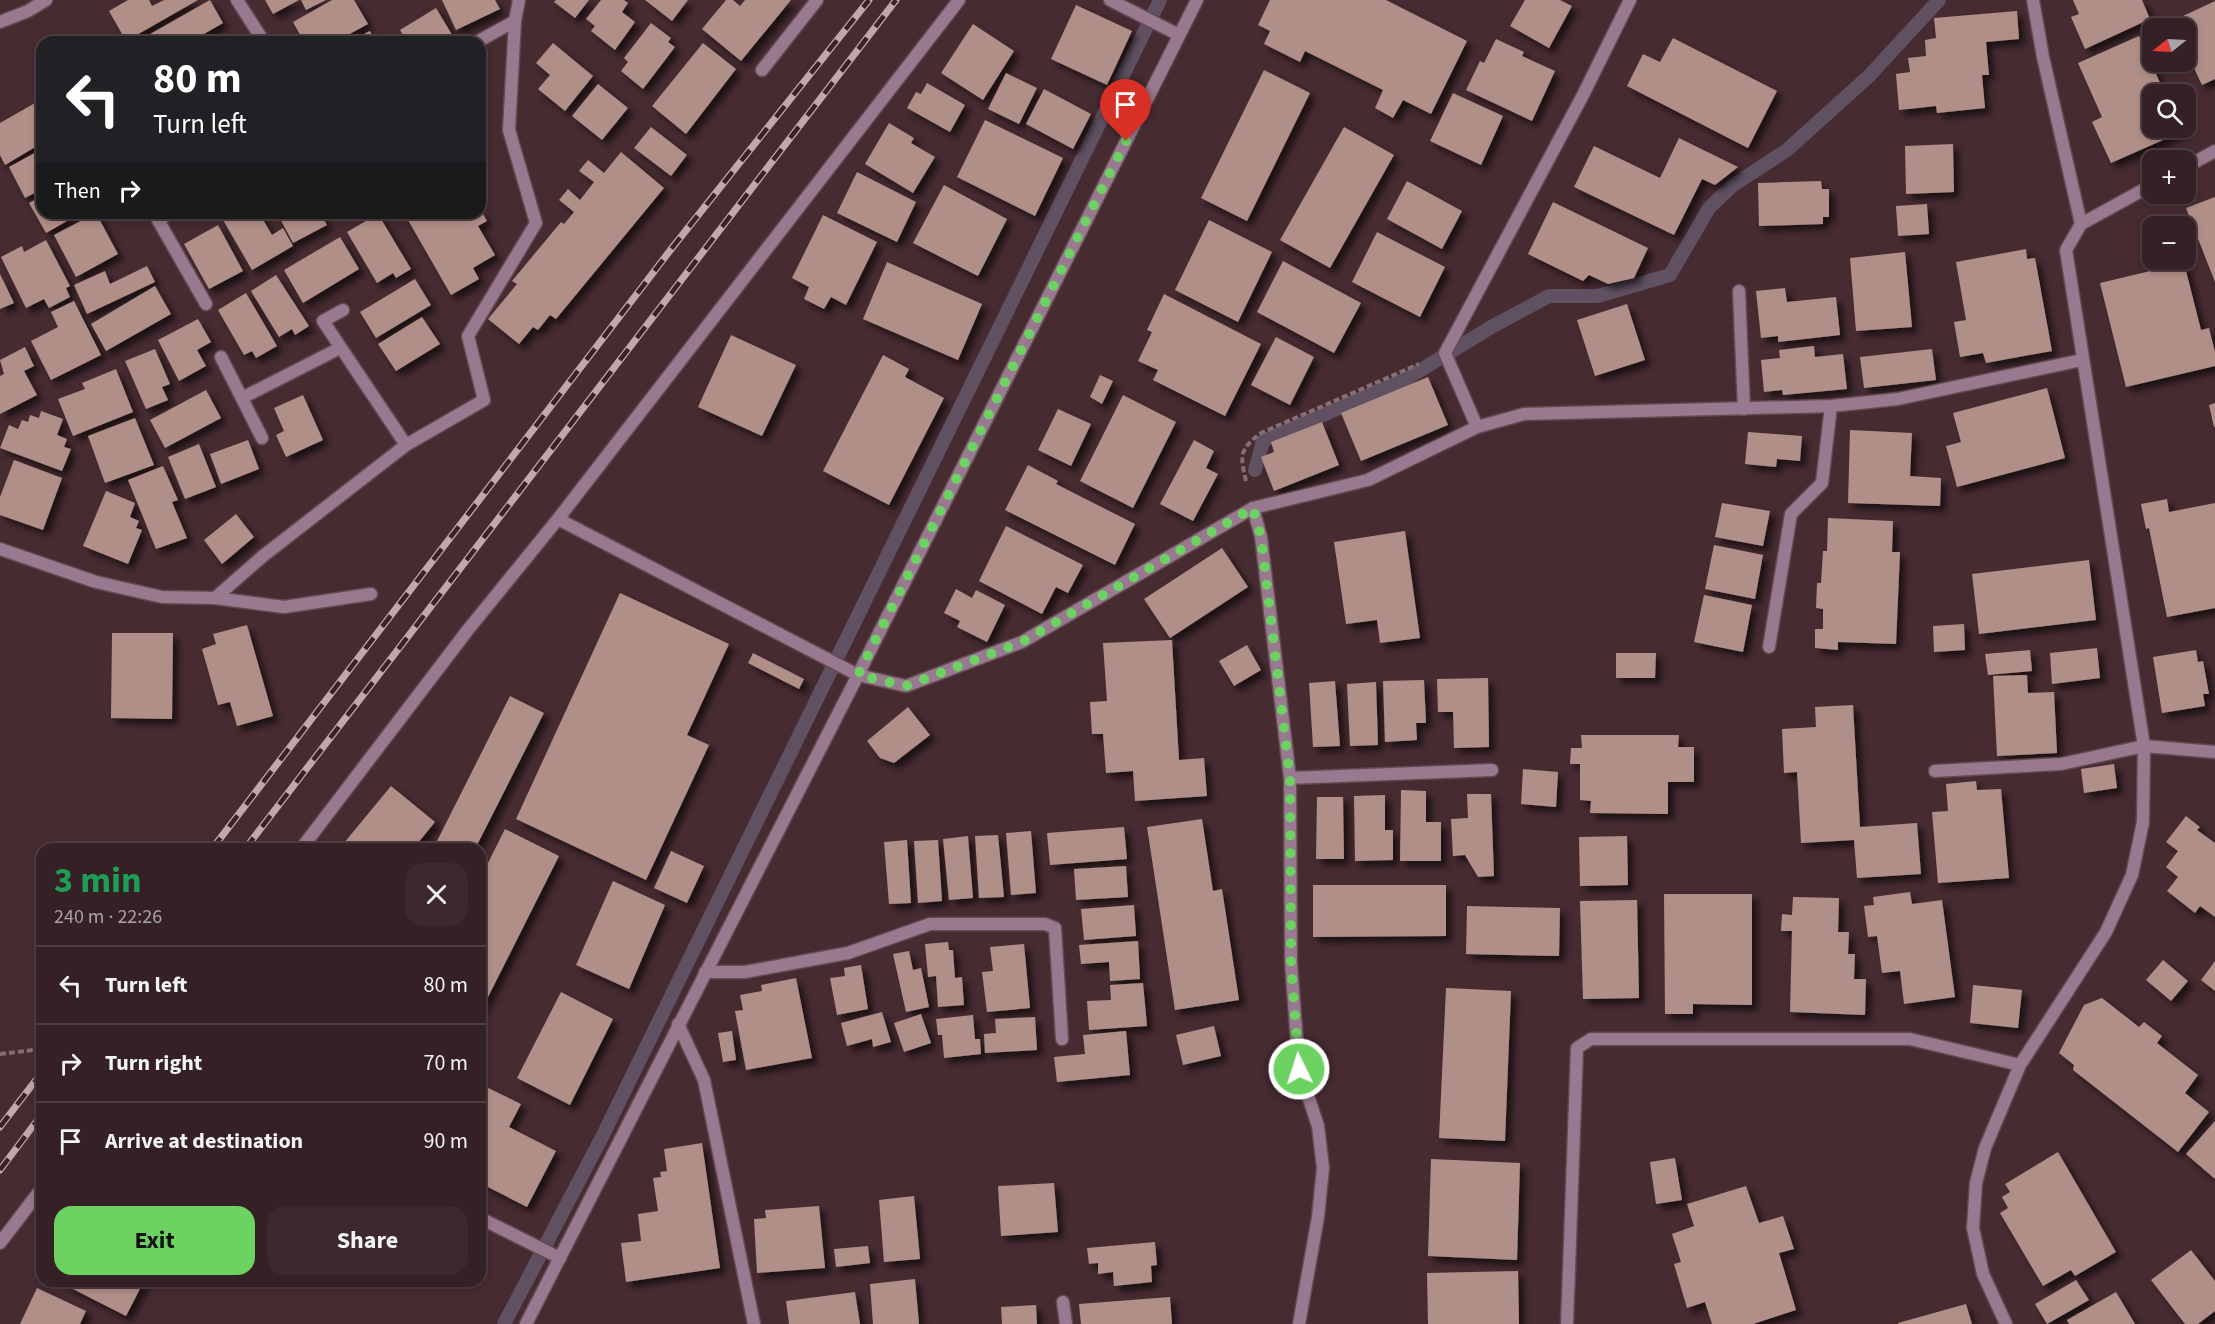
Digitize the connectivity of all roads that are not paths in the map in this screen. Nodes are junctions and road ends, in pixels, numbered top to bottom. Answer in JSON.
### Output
{"nodes":[{"id":1,"x":46,"y":0,"type":"edge"},
{"id":2,"x":237,"y":0,"type":"edge"},
{"id":3,"x":519,"y":0,"type":"edge"},
{"id":4,"x":817,"y":0,"type":"edge"},
{"id":5,"x":959,"y":0,"type":"edge"},
{"id":6,"x":1110,"y":0,"type":"edge"},
{"id":7,"x":1197,"y":0,"type":"edge"},
{"id":8,"x":1630,"y":0,"type":"edge"},
{"id":9,"x":2033,"y":0,"type":"edge"},
{"id":10,"x":514,"y":21,"type":"junction"},
{"id":11,"x":0,"y":22,"type":"edge"},
{"id":12,"x":1179,"y":35,"type":"junction"},
{"id":13,"x":260,"y":36,"type":"edge"},
{"id":14,"x":486,"y":37,"type":"edge"},
{"id":15,"x":762,"y":70,"type":"dead end"},
{"id":16,"x":2215,"y":151,"type":"edge"},
{"id":17,"x":2196,"y":161,"type":"edge"},
{"id":18,"x":2142,"y":190,"type":"edge"},
{"id":19,"x":158,"y":219,"type":"edge"},
{"id":20,"x":2080,"y":224,"type":"junction"},
{"id":21,"x":1739,"y":291,"type":"dead end"},
{"id":22,"x":206,"y":304,"type":"dead end"},
{"id":23,"x":343,"y":310,"type":"dead end"},
{"id":24,"x":340,"y":348,"type":"junction"},
{"id":25,"x":221,"y":357,"type":"dead end"},
{"id":26,"x":2082,"y":360,"type":"junction"},
{"id":27,"x":242,"y":398,"type":"junction"},
{"id":28,"x":1831,"y":406,"type":"junction"},
{"id":29,"x":1744,"y":409,"type":"junction"},
{"id":30,"x":1477,"y":427,"type":"junction"},
{"id":31,"x":262,"y":438,"type":"dead end"},
{"id":32,"x":406,"y":445,"type":"junction"},
{"id":33,"x":1253,"y":508,"type":"junction"},
{"id":34,"x":558,"y":519,"type":"junction"},
{"id":35,"x":0,"y":549,"type":"edge"},
{"id":36,"x":371,"y":594,"type":"dead end"},
{"id":37,"x":215,"y":598,"type":"junction"},
{"id":38,"x":1769,"y":647,"type":"dead end"},
{"id":39,"x":858,"y":675,"type":"junction"},
{"id":40,"x":2144,"y":746,"type":"junction"},
{"id":41,"x":2215,"y":752,"type":"edge"},
{"id":42,"x":1492,"y":770,"type":"dead end"},
{"id":43,"x":1935,"y":771,"type":"dead end"},
{"id":44,"x":1290,"y":778,"type":"junction"},
{"id":45,"x":306,"y":843,"type":"edge"},
{"id":46,"x":705,"y":972,"type":"junction"},
{"id":47,"x":678,"y":1024,"type":"junction"},
{"id":48,"x":1062,"y":1039,"type":"dead end"},
{"id":49,"x":2020,"y":1065,"type":"junction"},
{"id":50,"x":36,"y":1196,"type":"edge"},
{"id":51,"x":486,"y":1221,"type":"edge"},
{"id":52,"x":0,"y":1243,"type":"edge"},
{"id":53,"x":560,"y":1257,"type":"junction"},
{"id":54,"x":1063,"y":1302,"type":"dead end"},
{"id":55,"x":526,"y":1324,"type":"edge"},
{"id":56,"x":754,"y":1324,"type":"edge"},
{"id":57,"x":1066,"y":1324,"type":"edge"},
{"id":58,"x":1299,"y":1324,"type":"edge"},
{"id":59,"x":1566,"y":1324,"type":"edge"},
{"id":60,"x":2006,"y":1324,"type":"edge"}],
"edges":[{"from":1,"to":11,"type":"street"},
{"from":2,"to":13,"type":"street"},
{"from":3,"to":10,"type":"street"},
{"from":4,"to":15,"type":"street"},
{"from":5,"to":34,"type":"street"},
{"from":6,"to":12,"type":"street"},
{"from":7,"to":12,"type":"street"},
{"from":8,"to":30,"type":"street"},
{"from":9,"to":20,"type":"street"},
{"from":10,"to":14,"type":"street"},
{"from":10,"to":32,"type":"street"},
{"from":12,"to":39,"type":"street"},
{"from":16,"to":17,"type":"street"},
{"from":18,"to":20,"type":"street"},
{"from":19,"to":22,"type":"street"},
{"from":20,"to":26,"type":"street"},
{"from":21,"to":29,"type":"street"},
{"from":23,"to":24,"type":"street"},
{"from":24,"to":27,"type":"street"},
{"from":24,"to":32,"type":"street"},
{"from":25,"to":27,"type":"street"},
{"from":26,"to":28,"type":"street"},
{"from":26,"to":40,"type":"street"},
{"from":27,"to":31,"type":"street"},
{"from":28,"to":29,"type":"street"},
{"from":28,"to":38,"type":"street"},
{"from":29,"to":30,"type":"street"},
{"from":30,"to":33,"type":"street"},
{"from":32,"to":37,"type":"street"},
{"from":33,"to":39,"type":"street"},
{"from":33,"to":44,"type":"street"},
{"from":34,"to":39,"type":"street"},
{"from":34,"to":45,"type":"street"},
{"from":35,"to":37,"type":"street"},
{"from":36,"to":37,"type":"street"},
{"from":39,"to":46,"type":"street"},
{"from":40,"to":41,"type":"street"},
{"from":40,"to":43,"type":"street"},
{"from":40,"to":49,"type":"street"},
{"from":42,"to":44,"type":"street"},
{"from":44,"to":58,"type":"street"},
{"from":46,"to":47,"type":"street"},
{"from":46,"to":48,"type":"street"},
{"from":47,"to":53,"type":"street"},
{"from":47,"to":56,"type":"street"},
{"from":49,"to":59,"type":"street"},
{"from":49,"to":60,"type":"street"},
{"from":50,"to":52,"type":"street"},
{"from":51,"to":53,"type":"street"},
{"from":53,"to":55,"type":"street"},
{"from":54,"to":57,"type":"street"}]}
